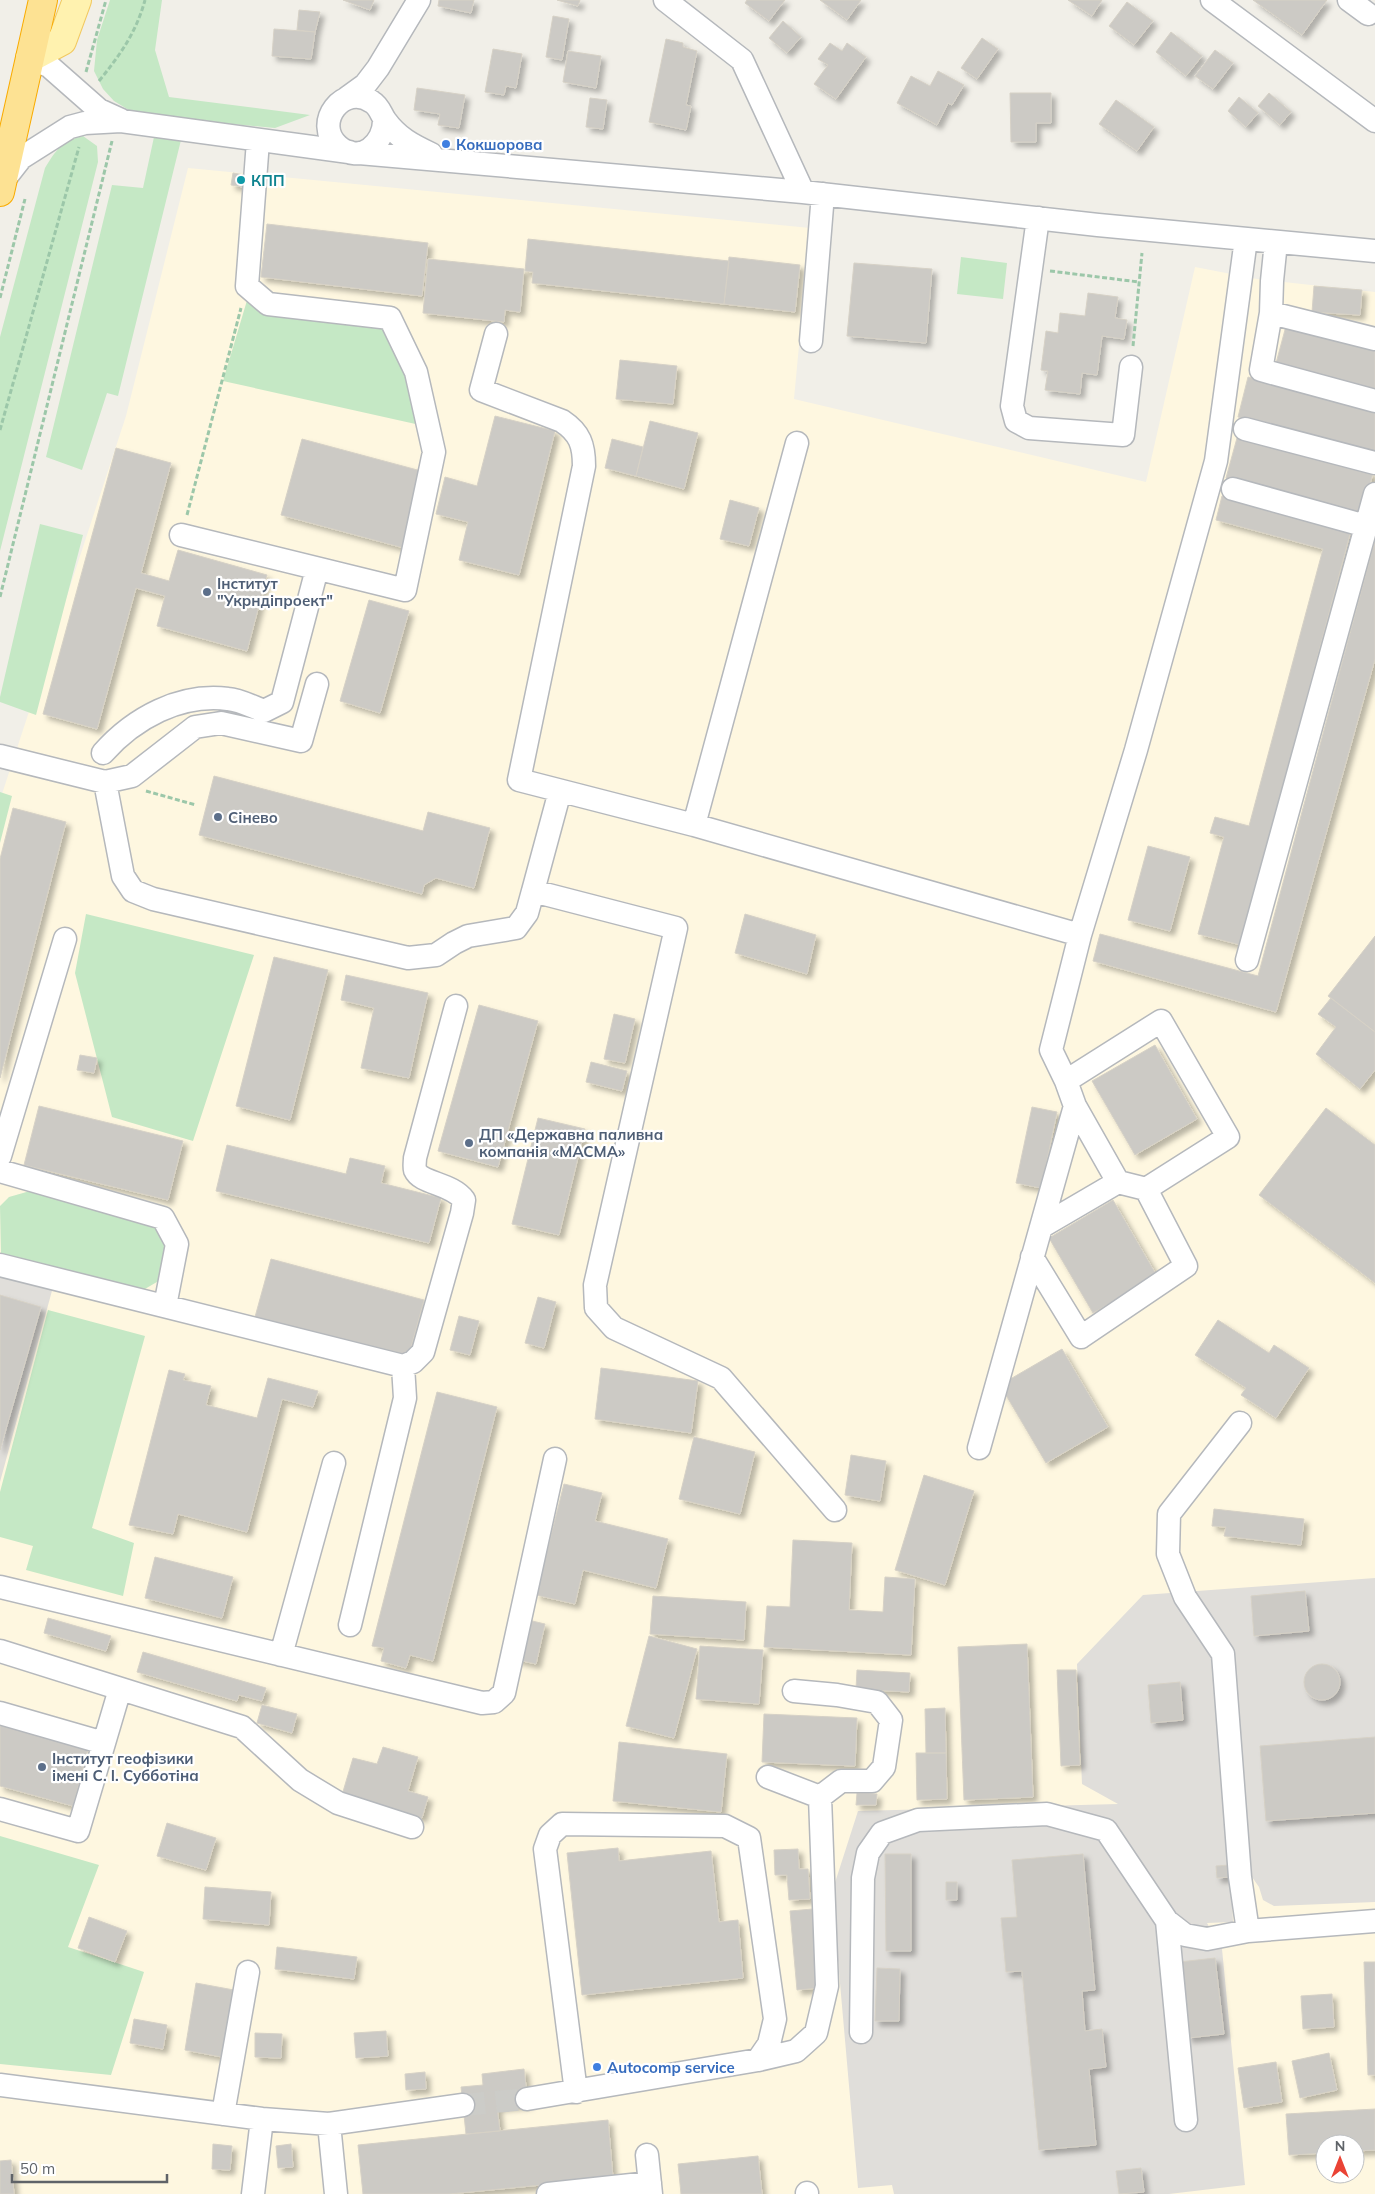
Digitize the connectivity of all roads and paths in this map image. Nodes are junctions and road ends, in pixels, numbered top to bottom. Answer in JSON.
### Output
{"nodes":[{"id":1,"x":43,"y":0,"type":"edge"},
{"id":2,"x":77,"y":0,"type":"edge"},
{"id":3,"x":106,"y":0,"type":"edge"},
{"id":4,"x":145,"y":0,"type":"edge"},
{"id":5,"x":419,"y":0,"type":"edge"},
{"id":6,"x":665,"y":0,"type":"edge"},
{"id":7,"x":1212,"y":0,"type":"edge"},
{"id":8,"x":1349,"y":0,"type":"edge"},
{"id":9,"x":1368,"y":14,"type":"dead end"},
{"id":10,"x":30,"y":58,"type":"junction"},
{"id":11,"x":378,"y":68,"type":"junction"},
{"id":12,"x":88,"y":88,"type":"junction"},
{"id":13,"x":347,"y":98,"type":"junction"},
{"id":14,"x":330,"y":114,"type":"junction"},
{"id":15,"x":383,"y":116,"type":"junction"},
{"id":16,"x":122,"y":120,"type":"junction"},
{"id":17,"x":1375,"y":121,"type":"edge"},
{"id":18,"x":80,"y":141,"type":"dead end"},
{"id":19,"x":258,"y":141,"type":"junction"},
{"id":20,"x":287,"y":144,"type":"junction"},
{"id":21,"x":354,"y":152,"type":"junction"},
{"id":22,"x":443,"y":160,"type":"junction"},
{"id":23,"x":9,"y":190,"type":"edge"},
{"id":24,"x":813,"y":193,"type":"junction"},
{"id":25,"x":1038,"y":218,"type":"junction"},
{"id":26,"x":1246,"y":239,"type":"junction"},
{"id":27,"x":1276,"y":242,"type":"junction"},
{"id":28,"x":1375,"y":251,"type":"edge"},
{"id":29,"x":1142,"y":252,"type":"dead end"},
{"id":30,"x":1031,"y":268,"type":"junction"},
{"id":31,"x":1139,"y":282,"type":"junction"},
{"id":32,"x":247,"y":286,"type":"junction"},
{"id":33,"x":0,"y":298,"type":"edge"},
{"id":34,"x":1271,"y":313,"type":"junction"},
{"id":35,"x":496,"y":334,"type":"dead end"},
{"id":36,"x":1375,"y":339,"type":"edge"},
{"id":37,"x":811,"y":341,"type":"dead end"},
{"id":38,"x":1131,"y":367,"type":"joint"},
{"id":39,"x":1375,"y":401,"type":"edge"},
{"id":40,"x":1245,"y":429,"type":"dead end"},
{"id":41,"x":0,"y":430,"type":"edge"},
{"id":42,"x":797,"y":444,"type":"dead end"},
{"id":43,"x":1375,"y":464,"type":"edge"},
{"id":44,"x":1233,"y":489,"type":"dead end"},
{"id":45,"x":1375,"y":494,"type":"edge"},
{"id":46,"x":1366,"y":526,"type":"junction"},
{"id":47,"x":182,"y":535,"type":"joint"},
{"id":48,"x":317,"y":569,"type":"junction"},
{"id":49,"x":0,"y":597,"type":"edge"},
{"id":50,"x":317,"y":684,"type":"dead end"},
{"id":51,"x":102,"y":753,"type":"dead end"},
{"id":52,"x":0,"y":756,"type":"edge"},
{"id":53,"x":132,"y":776,"type":"junction"},
{"id":54,"x":105,"y":782,"type":"junction"},
{"id":55,"x":560,"y":790,"type":"junction"},
{"id":56,"x":196,"y":805,"type":"dead end"},
{"id":57,"x":694,"y":825,"type":"junction"},
{"id":58,"x":533,"y":891,"type":"junction"},
{"id":59,"x":1080,"y":935,"type":"junction"},
{"id":60,"x":65,"y":939,"type":"dead end"},
{"id":61,"x":1247,"y":960,"type":"dead end"},
{"id":62,"x":456,"y":1006,"type":"dead end"},
{"id":63,"x":1066,"y":1081,"type":"junction"},
{"id":64,"x":1075,"y":1106,"type":"junction"},
{"id":65,"x":0,"y":1156,"type":"edge"},
{"id":66,"x":0,"y":1171,"type":"edge"},
{"id":67,"x":1118,"y":1182,"type":"junction"},
{"id":68,"x":1146,"y":1189,"type":"junction"},
{"id":69,"x":1041,"y":1227,"type":"junction"},
{"id":70,"x":1032,"y":1257,"type":"junction"},
{"id":71,"x":0,"y":1265,"type":"edge"},
{"id":72,"x":165,"y":1306,"type":"junction"},
{"id":73,"x":403,"y":1366,"type":"junction"},
{"id":74,"x":1240,"y":1423,"type":"dead end"},
{"id":75,"x":979,"y":1448,"type":"dead end"},
{"id":76,"x":554,"y":1459,"type":"dead end"},
{"id":77,"x":334,"y":1463,"type":"dead end"},
{"id":78,"x":835,"y":1510,"type":"dead end"},
{"id":79,"x":0,"y":1587,"type":"edge"},
{"id":80,"x":350,"y":1625,"type":"dead end"},
{"id":81,"x":0,"y":1651,"type":"edge"},
{"id":82,"x":281,"y":1655,"type":"junction"},
{"id":83,"x":120,"y":1689,"type":"junction"},
{"id":84,"x":794,"y":1691,"type":"dead end"},
{"id":85,"x":0,"y":1713,"type":"edge"},
{"id":86,"x":104,"y":1743,"type":"junction"},
{"id":87,"x":768,"y":1777,"type":"dead end"},
{"id":88,"x":820,"y":1797,"type":"junction"},
{"id":89,"x":0,"y":1809,"type":"edge"},
{"id":90,"x":412,"y":1827,"type":"dead end"},
{"id":91,"x":1167,"y":1921,"type":"junction"},
{"id":92,"x":1375,"y":1921,"type":"edge"},
{"id":93,"x":1248,"y":1931,"type":"junction"},
{"id":94,"x":248,"y":1972,"type":"dead end"},
{"id":95,"x":861,"y":2032,"type":"dead end"},
{"id":96,"x":758,"y":2060,"type":"junction"},
{"id":97,"x":0,"y":2085,"type":"edge"},
{"id":98,"x":576,"y":2092,"type":"junction"},
{"id":99,"x":527,"y":2099,"type":"tunnel mouth"},
{"id":100,"x":463,"y":2105,"type":"tunnel mouth"},
{"id":101,"x":224,"y":2114,"type":"junction"},
{"id":102,"x":262,"y":2119,"type":"junction"},
{"id":103,"x":1186,"y":2120,"type":"dead end"},
{"id":104,"x":329,"y":2124,"type":"junction"},
{"id":105,"x":647,"y":2155,"type":"dead end"},
{"id":106,"x":651,"y":2188,"type":"edge"},
{"id":107,"x":253,"y":2194,"type":"edge"},
{"id":108,"x":336,"y":2194,"type":"edge"},
{"id":109,"x":548,"y":2194,"type":"edge"}],
"edges":[{"from":1,"to":10,"type":"highway"},
{"from":2,"to":10,"type":"main road"},
{"from":3,"to":12,"type":"path"},
{"from":4,"to":12,"type":"path"},
{"from":5,"to":11,"type":"street"},
{"from":6,"to":24,"type":"street"},
{"from":7,"to":17,"type":"street"},
{"from":8,"to":9,"type":"street"},
{"from":10,"to":12,"type":"street"},
{"from":10,"to":23,"type":"highway"},
{"from":11,"to":13,"type":"street"},
{"from":11,"to":15,"type":"street"},
{"from":12,"to":16,"type":"street"},
{"from":13,"to":14,"type":"street"},
{"from":13,"to":15,"type":"street"},
{"from":14,"to":20,"type":"street"},
{"from":14,"to":21,"type":"street"},
{"from":15,"to":21,"type":"street"},
{"from":15,"to":22,"type":"street"},
{"from":16,"to":19,"type":"street"},
{"from":16,"to":23,"type":"street"},
{"from":16,"to":49,"type":"path"},
{"from":18,"to":41,"type":"path"},
{"from":19,"to":20,"type":"street"},
{"from":19,"to":32,"type":"street"},
{"from":20,"to":21,"type":"street"},
{"from":21,"to":22,"type":"street"},
{"from":22,"to":24,"type":"street"},
{"from":23,"to":33,"type":"path"},
{"from":24,"to":25,"type":"street"},
{"from":24,"to":37,"type":"street"},
{"from":25,"to":26,"type":"street"},
{"from":25,"to":30,"type":"street"},
{"from":26,"to":27,"type":"street"},
{"from":26,"to":59,"type":"street"},
{"from":27,"to":28,"type":"street"},
{"from":27,"to":34,"type":"street"},
{"from":29,"to":31,"type":"path"},
{"from":30,"to":31,"type":"path"},
{"from":30,"to":38,"type":"street"},
{"from":31,"to":38,"type":"path"},
{"from":32,"to":47,"type":"path"},
{"from":32,"to":48,"type":"street"},
{"from":34,"to":36,"type":"street"},
{"from":34,"to":39,"type":"street"},
{"from":35,"to":55,"type":"street"},
{"from":40,"to":43,"type":"street"},
{"from":42,"to":57,"type":"street"},
{"from":44,"to":46,"type":"street"},
{"from":45,"to":46,"type":"street"},
{"from":46,"to":61,"type":"street"},
{"from":47,"to":48,"type":"street"},
{"from":48,"to":51,"type":"street"},
{"from":50,"to":53,"type":"street"},
{"from":52,"to":54,"type":"street"},
{"from":53,"to":54,"type":"street"},
{"from":53,"to":56,"type":"path"},
{"from":54,"to":58,"type":"street"},
{"from":55,"to":57,"type":"street"},
{"from":55,"to":58,"type":"street"},
{"from":57,"to":59,"type":"street"},
{"from":58,"to":78,"type":"street"},
{"from":59,"to":63,"type":"street"},
{"from":60,"to":65,"type":"street"},
{"from":62,"to":73,"type":"street"},
{"from":63,"to":64,"type":"street"},
{"from":63,"to":68,"type":"street"},
{"from":64,"to":67,"type":"street"},
{"from":64,"to":69,"type":"street"},
{"from":66,"to":72,"type":"street"},
{"from":67,"to":68,"type":"street"},
{"from":67,"to":69,"type":"street"},
{"from":68,"to":70,"type":"street"},
{"from":69,"to":70,"type":"street"},
{"from":70,"to":75,"type":"street"},
{"from":71,"to":72,"type":"street"},
{"from":72,"to":73,"type":"street"},
{"from":73,"to":80,"type":"street"},
{"from":74,"to":93,"type":"street"},
{"from":76,"to":82,"type":"street"},
{"from":77,"to":82,"type":"street"},
{"from":79,"to":82,"type":"street"},
{"from":81,"to":83,"type":"street"},
{"from":83,"to":86,"type":"street"},
{"from":83,"to":90,"type":"street"},
{"from":84,"to":88,"type":"street"},
{"from":85,"to":86,"type":"street"},
{"from":86,"to":89,"type":"street"},
{"from":87,"to":88,"type":"street"},
{"from":88,"to":96,"type":"street"},
{"from":91,"to":93,"type":"street"},
{"from":91,"to":95,"type":"street"},
{"from":91,"to":103,"type":"street"},
{"from":92,"to":93,"type":"street"},
{"from":94,"to":101,"type":"street"},
{"from":96,"to":98,"type":"street"},
{"from":96,"to":98,"type":"street"},
{"from":97,"to":101,"type":"street"},
{"from":98,"to":99,"type":"street"},
{"from":100,"to":104,"type":"street"},
{"from":101,"to":102,"type":"street"},
{"from":102,"to":104,"type":"street"},
{"from":102,"to":107,"type":"street"},
{"from":104,"to":108,"type":"street"},
{"from":105,"to":106,"type":"street"},
{"from":106,"to":109,"type":"street"}]}
